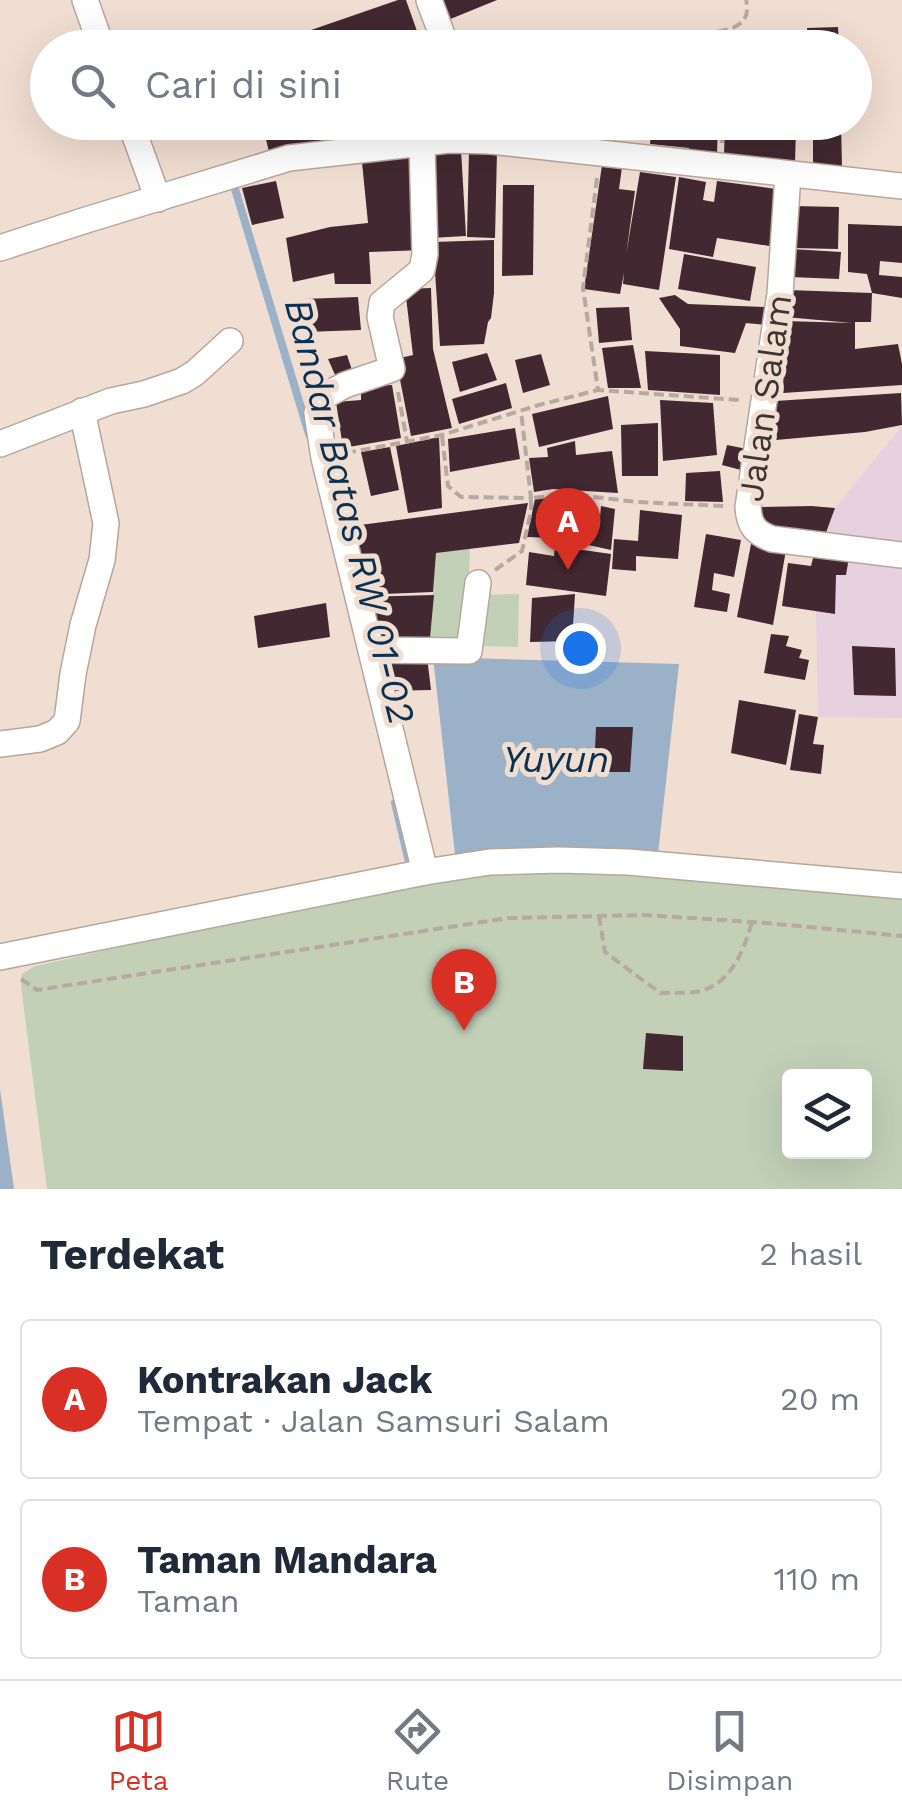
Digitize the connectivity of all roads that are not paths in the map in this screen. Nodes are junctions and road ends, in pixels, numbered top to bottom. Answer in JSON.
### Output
{"nodes":[{"id":1,"x":85,"y":0,"type":"edge"},
{"id":2,"x":430,"y":0,"type":"edge"},
{"id":3,"x":96,"y":30,"type":"edge"},
{"id":4,"x":441,"y":30,"type":"edge"},
{"id":5,"x":137,"y":140,"type":"edge"},
{"id":6,"x":449,"y":140,"type":"edge"},
{"id":7,"x":532,"y":140,"type":"edge"},
{"id":8,"x":422,"y":144,"type":"junction"},
{"id":9,"x":788,"y":174,"type":"junction"},
{"id":10,"x":902,"y":186,"type":"edge"},
{"id":11,"x":158,"y":199,"type":"junction"},
{"id":12,"x":0,"y":248,"type":"edge"},
{"id":13,"x":230,"y":340,"type":"dead end"},
{"id":14,"x":82,"y":411,"type":"junction"},
{"id":15,"x":0,"y":444,"type":"edge"},
{"id":16,"x":902,"y":555,"type":"edge"},
{"id":17,"x":478,"y":583,"type":"road end"},
{"id":18,"x":372,"y":650,"type":"junction"},
{"id":19,"x":0,"y":744,"type":"edge"},
{"id":20,"x":425,"y":872,"type":"junction"},
{"id":21,"x":902,"y":886,"type":"edge"},
{"id":22,"x":6,"y":966,"type":"edge"}],
"edges":[{"from":1,"to":3,"type":"street"},
{"from":2,"to":4,"type":"street"},
{"from":5,"to":11,"type":"street"},
{"from":6,"to":8,"type":"street"},
{"from":7,"to":9,"type":"street"},
{"from":8,"to":11,"type":"street"},
{"from":8,"to":18,"type":"street"},
{"from":9,"to":10,"type":"street"},
{"from":9,"to":16,"type":"street","name":"Jalan Salam"},
{"from":11,"to":12,"type":"street"},
{"from":13,"to":14,"type":"street"},
{"from":14,"to":15,"type":"street"},
{"from":14,"to":19,"type":"street"},
{"from":17,"to":18,"type":"street"},
{"from":18,"to":20,"type":"street"},
{"from":20,"to":21,"type":"street"},
{"from":20,"to":22,"type":"street"}]}
